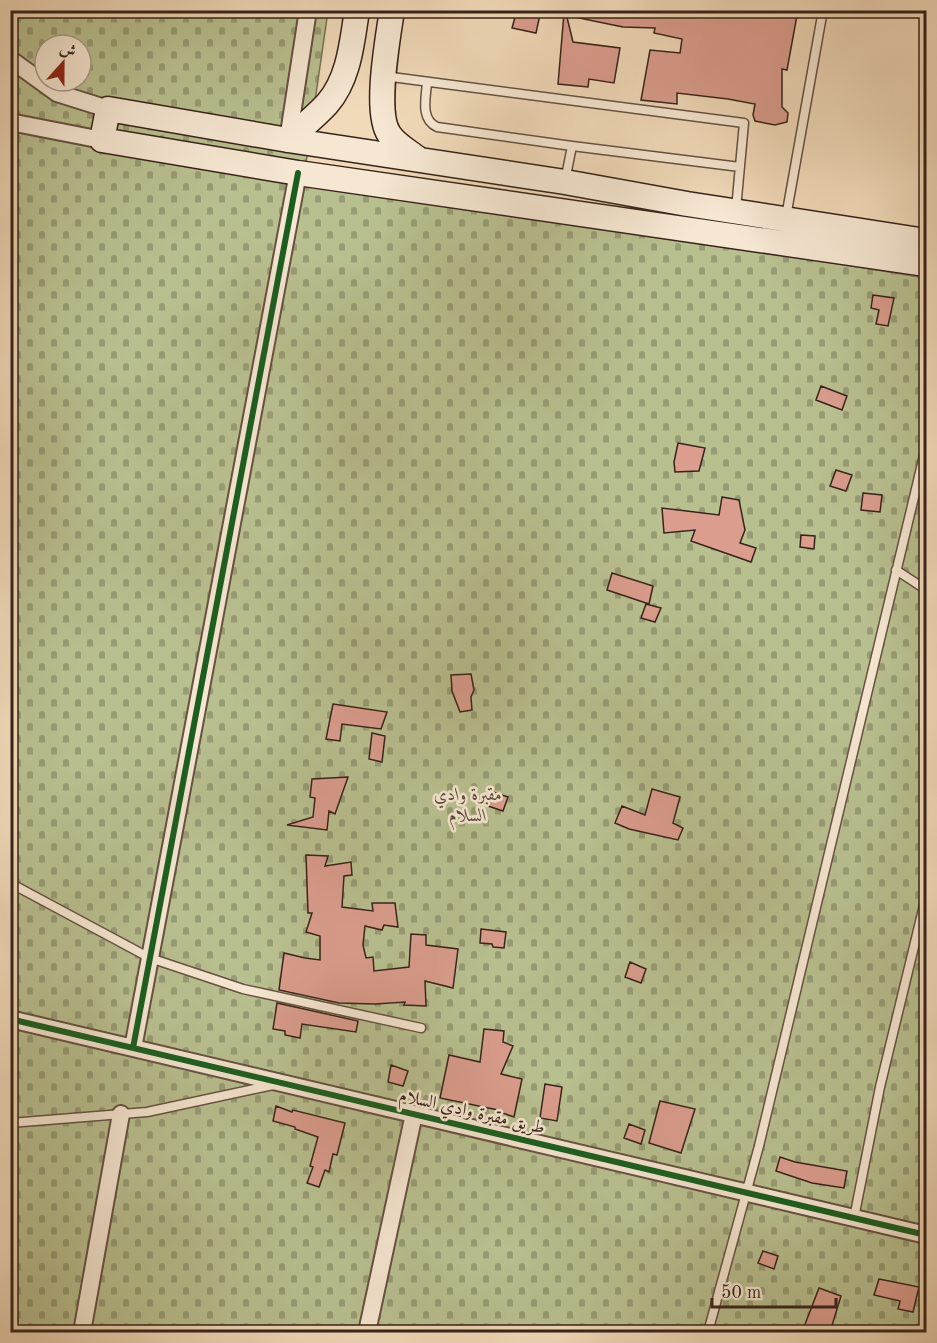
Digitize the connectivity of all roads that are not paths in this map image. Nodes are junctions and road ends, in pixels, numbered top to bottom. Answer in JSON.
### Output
{"nodes":[{"id":1,"x":308,"y":10,"type":"edge"},
{"id":2,"x":357,"y":10,"type":"edge"},
{"id":3,"x":392,"y":10,"type":"edge"},
{"id":4,"x":823,"y":10,"type":"edge"},
{"id":5,"x":10,"y":59,"type":"edge"},
{"id":6,"x":384,"y":76,"type":"junction"},
{"id":7,"x":427,"y":82,"type":"junction"},
{"id":8,"x":108,"y":109,"type":"junction"},
{"id":9,"x":10,"y":122,"type":"edge"},
{"id":10,"x":102,"y":140,"type":"junction"},
{"id":11,"x":288,"y":140,"type":"junction"},
{"id":12,"x":572,"y":146,"type":"junction"},
{"id":13,"x":417,"y":158,"type":"junction"},
{"id":14,"x":740,"y":166,"type":"junction"},
{"id":15,"x":298,"y":173,"type":"junction"},
{"id":16,"x":565,"y":182,"type":"junction"},
{"id":17,"x":736,"y":212,"type":"junction"},
{"id":18,"x":786,"y":219,"type":"junction"},
{"id":19,"x":927,"y":241,"type":"edge"},
{"id":20,"x":927,"y":264,"type":"edge"},
{"id":21,"x":927,"y":447,"type":"edge"},
{"id":22,"x":896,"y":570,"type":"junction"},
{"id":23,"x":927,"y":592,"type":"edge"},
{"id":24,"x":10,"y":884,"type":"edge"},
{"id":25,"x":927,"y":897,"type":"edge"},
{"id":26,"x":150,"y":958,"type":"junction"},
{"id":27,"x":10,"y":1019,"type":"edge"},
{"id":28,"x":421,"y":1028,"type":"dead end"},
{"id":29,"x":133,"y":1048,"type":"junction"},
{"id":30,"x":282,"y":1083,"type":"junction"},
{"id":31,"x":121,"y":1114,"type":"junction"},
{"id":32,"x":414,"y":1114,"type":"junction"},
{"id":33,"x":10,"y":1123,"type":"edge"},
{"id":34,"x":747,"y":1193,"type":"junction"},
{"id":35,"x":854,"y":1218,"type":"junction"},
{"id":36,"x":927,"y":1235,"type":"edge"},
{"id":37,"x":82,"y":1332,"type":"edge"},
{"id":38,"x":367,"y":1332,"type":"edge"},
{"id":39,"x":708,"y":1332,"type":"edge"}],
"edges":[{"from":1,"to":11,"type":"street"},
{"from":2,"to":11,"type":"main road"},
{"from":3,"to":6,"type":"main road"},
{"from":4,"to":18,"type":"lane"},
{"from":5,"to":8,"type":"street"},
{"from":6,"to":7,"type":"lane"},
{"from":6,"to":13,"type":"main road"},
{"from":7,"to":12,"type":"lane"},
{"from":7,"to":14,"type":"lane"},
{"from":8,"to":10,"type":"main road"},
{"from":8,"to":11,"type":"main road"},
{"from":9,"to":10,"type":"street"},
{"from":10,"to":15,"type":"main road"},
{"from":11,"to":13,"type":"main road"},
{"from":12,"to":14,"type":"lane"},
{"from":12,"to":16,"type":"lane"},
{"from":13,"to":16,"type":"main road"},
{"from":14,"to":17,"type":"lane"},
{"from":15,"to":20,"type":"main road"},
{"from":15,"to":26,"type":"street"},
{"from":16,"to":17,"type":"main road"},
{"from":17,"to":18,"type":"main road"},
{"from":18,"to":19,"type":"main road"},
{"from":21,"to":22,"type":"lane"},
{"from":22,"to":23,"type":"lane"},
{"from":22,"to":34,"type":"lane"},
{"from":24,"to":26,"type":"lane"},
{"from":25,"to":35,"type":"lane"},
{"from":26,"to":28,"type":"lane"},
{"from":26,"to":29,"type":"street"},
{"from":27,"to":29,"type":"street","name":"طريق مقبرة وادي السلام"},
{"from":29,"to":30,"type":"street","name":"طريق مقبرة وادي السلام"},
{"from":30,"to":31,"type":"lane"},
{"from":30,"to":32,"type":"street","name":"طريق مقبرة وادي السلام"},
{"from":31,"to":33,"type":"lane"},
{"from":31,"to":37,"type":"street"},
{"from":32,"to":34,"type":"street","name":"طريق مقبرة وادي السلام"},
{"from":32,"to":38,"type":"street"},
{"from":34,"to":35,"type":"street","name":"طريق مقبرة وادي السلام"},
{"from":34,"to":39,"type":"lane"},
{"from":35,"to":36,"type":"street","name":"طريق مقبرة وادي السلام"}]}
